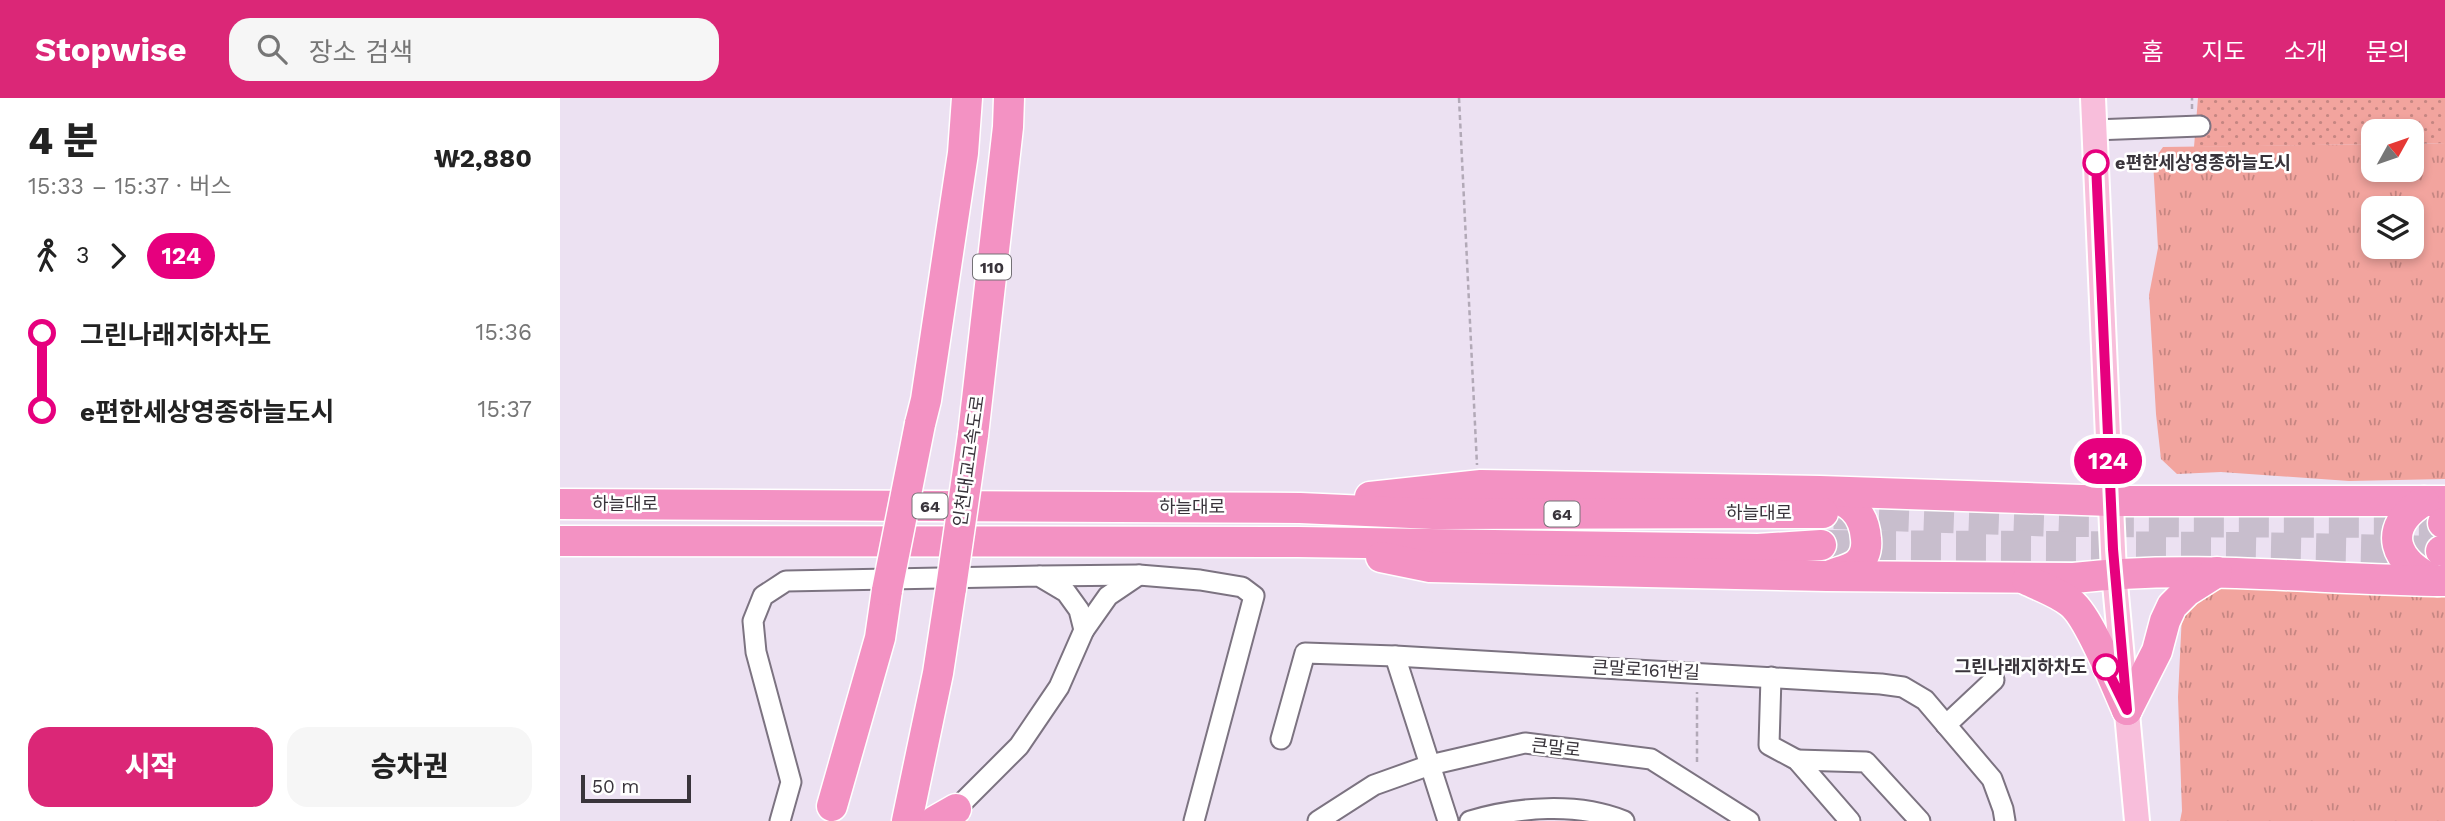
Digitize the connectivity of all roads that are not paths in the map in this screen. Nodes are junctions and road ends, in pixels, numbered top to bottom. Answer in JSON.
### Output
{"nodes":[{"id":1,"x":967,"y":98,"type":"edge"},
{"id":2,"x":1009,"y":98,"type":"edge"},
{"id":3,"x":2093,"y":98,"type":"edge"},
{"id":4,"x":2200,"y":126,"type":"dead end"},
{"id":5,"x":2094,"y":130,"type":"junction"},
{"id":6,"x":560,"y":497,"type":"edge"},
{"id":7,"x":2110,"y":501,"type":"junction"},
{"id":8,"x":1822,"y":502,"type":"junction"},
{"id":9,"x":560,"y":504,"type":"edge"},
{"id":10,"x":610,"y":504,"type":"junction"},
{"id":11,"x":2440,"y":525,"type":"edge"},
{"id":12,"x":560,"y":541,"type":"edge"},
{"id":13,"x":617,"y":541,"type":"junction"},
{"id":14,"x":1298,"y":542,"type":"junction"},
{"id":15,"x":1821,"y":545,"type":"tunnel mouth"},
{"id":16,"x":560,"y":550,"type":"edge"},
{"id":17,"x":2217,"y":572,"type":"junction"},
{"id":18,"x":2114,"y":573,"type":"junction"},
{"id":19,"x":1139,"y":575,"type":"junction"},
{"id":20,"x":1039,"y":576,"type":"junction"},
{"id":21,"x":1827,"y":576,"type":"junction"},
{"id":22,"x":2019,"y":576,"type":"junction"},
{"id":23,"x":2441,"y":581,"type":"edge"},
{"id":24,"x":1084,"y":630,"type":"junction"},
{"id":25,"x":1395,"y":656,"type":"junction"},
{"id":26,"x":1771,"y":677,"type":"junction"},
{"id":27,"x":1994,"y":680,"type":"dead end"},
{"id":28,"x":2127,"y":710,"type":"junction"},
{"id":29,"x":1946,"y":725,"type":"junction"},
{"id":30,"x":1281,"y":739,"type":"dead end"},
{"id":31,"x":1797,"y":760,"type":"junction"},
{"id":32,"x":1430,"y":765,"type":"junction"},
{"id":33,"x":832,"y":806,"type":"dead end"},
{"id":34,"x":948,"y":817,"type":"edge"},
{"id":35,"x":780,"y":821,"type":"edge"},
{"id":36,"x":907,"y":821,"type":"edge"},
{"id":37,"x":1194,"y":821,"type":"edge"},
{"id":38,"x":1318,"y":821,"type":"edge"},
{"id":39,"x":1448,"y":821,"type":"edge"},
{"id":40,"x":1470,"y":821,"type":"edge"},
{"id":41,"x":1624,"y":821,"type":"edge"},
{"id":42,"x":1749,"y":821,"type":"edge"},
{"id":43,"x":1850,"y":821,"type":"edge"},
{"id":44,"x":1920,"y":821,"type":"edge"},
{"id":45,"x":2005,"y":821,"type":"edge"},
{"id":46,"x":2137,"y":821,"type":"edge"}],
"edges":[{"from":1,"to":33,"type":"highway","number":"110","bridge":true},
{"from":2,"to":36,"type":"highway","name":"인천대교고속도로","number":"110","bridge":true},
{"from":3,"to":5,"type":"main road"},
{"from":4,"to":5,"type":"street"},
{"from":5,"to":7,"type":"main road"},
{"from":6,"to":10,"type":"highway"},
{"from":7,"to":8,"type":"highway","name":"하늘대로"},
{"from":7,"to":11,"type":"highway","name":"하늘대로"},
{"from":7,"to":18,"type":"main road"},
{"from":8,"to":10,"type":"highway","name":"하늘대로","number":"64"},
{"from":8,"to":21,"type":"highway"},
{"from":9,"to":10,"type":"highway","name":"하늘대로","number":"64"},
{"from":11,"to":23,"type":"highway"},
{"from":12,"to":13,"type":"highway","name":"하늘대로","number":"64"},
{"from":13,"to":14,"type":"highway","name":"하늘대로","number":"64"},
{"from":13,"to":16,"type":"highway"},
{"from":14,"to":15,"type":"highway","name":"하늘대로","number":"64"},
{"from":14,"to":21,"type":"highway"},
{"from":17,"to":18,"type":"highway"},
{"from":17,"to":23,"type":"highway"},
{"from":17,"to":28,"type":"highway"},
{"from":18,"to":22,"type":"highway"},
{"from":18,"to":28,"type":"main road"},
{"from":19,"to":20,"type":"street"},
{"from":19,"to":24,"type":"street"},
{"from":19,"to":37,"type":"street"},
{"from":20,"to":24,"type":"street"},
{"from":20,"to":35,"type":"street"},
{"from":21,"to":22,"type":"highway"},
{"from":22,"to":28,"type":"highway"},
{"from":24,"to":34,"type":"street"},
{"from":25,"to":26,"type":"street","name":"큰말로161번길"},
{"from":25,"to":30,"type":"street","name":"큰말로161번길"},
{"from":25,"to":32,"type":"street"},
{"from":26,"to":29,"type":"street","name":"큰말로161번길"},
{"from":26,"to":31,"type":"street"},
{"from":27,"to":29,"type":"street"},
{"from":28,"to":46,"type":"main road"},
{"from":29,"to":45,"type":"street","name":"큰말로161번길"},
{"from":31,"to":43,"type":"street"},
{"from":31,"to":44,"type":"street"},
{"from":32,"to":38,"type":"street","name":"큰말로"},
{"from":32,"to":39,"type":"street"},
{"from":32,"to":42,"type":"street","name":"큰말로"},
{"from":40,"to":41,"type":"street"}]}
